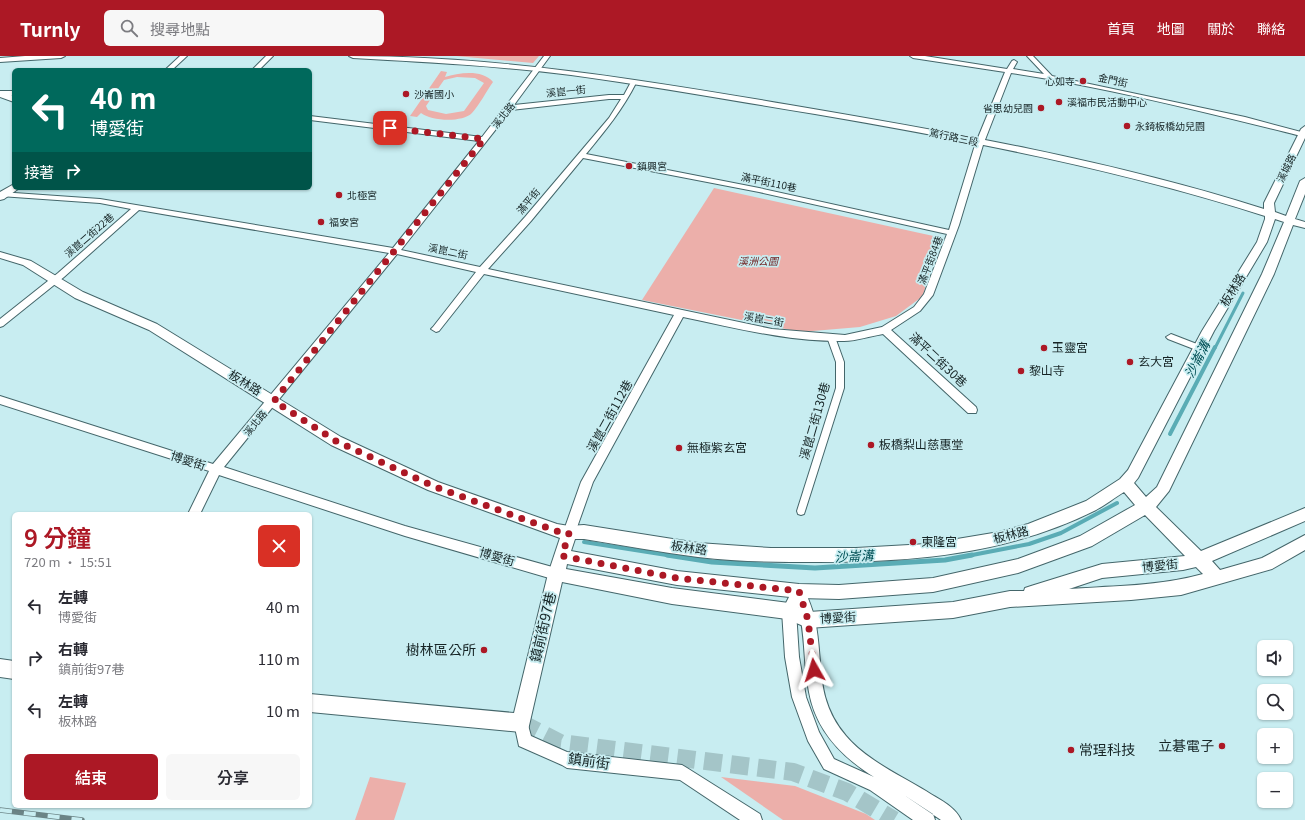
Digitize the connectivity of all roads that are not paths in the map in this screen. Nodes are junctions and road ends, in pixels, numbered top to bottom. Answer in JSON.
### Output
{"nodes":[{"id":1,"x":23,"y":56,"type":"edge"},
{"id":2,"x":61,"y":56,"type":"edge"},
{"id":3,"x":184,"y":56,"type":"edge"},
{"id":4,"x":270,"y":56,"type":"edge"},
{"id":5,"x":353,"y":56,"type":"edge"},
{"id":6,"x":423,"y":56,"type":"edge"},
{"id":7,"x":547,"y":56,"type":"edge"},
{"id":8,"x":913,"y":56,"type":"edge"},
{"id":9,"x":1030,"y":56,"type":"edge"},
{"id":10,"x":0,"y":59,"type":"edge"},
{"id":11,"x":1014,"y":62,"type":"dead end"},
{"id":12,"x":170,"y":68,"type":"edge"},
{"id":13,"x":257,"y":68,"type":"edge"},
{"id":14,"x":538,"y":68,"type":"junction"},
{"id":15,"x":1009,"y":70,"type":"junction"},
{"id":16,"x":1050,"y":77,"type":"junction"},
{"id":17,"x":634,"y":81,"type":"junction"},
{"id":18,"x":12,"y":93,"type":"edge"},
{"id":19,"x":0,"y":94,"type":"edge"},
{"id":20,"x":626,"y":97,"type":"junction"},
{"id":21,"x":12,"y":98,"type":"edge"},
{"id":22,"x":509,"y":108,"type":"junction"},
{"id":23,"x":312,"y":118,"type":"edge"},
{"id":24,"x":1304,"y":133,"type":"edge"},
{"id":25,"x":484,"y":139,"type":"junction"},
{"id":26,"x":981,"y":140,"type":"junction"},
{"id":27,"x":580,"y":155,"type":"junction"},
{"id":28,"x":1305,"y":181,"type":"edge"},
{"id":29,"x":12,"y":188,"type":"edge"},
{"id":30,"x":1,"y":195,"type":"edge"},
{"id":31,"x":138,"y":207,"type":"junction"},
{"id":32,"x":1269,"y":211,"type":"junction"},
{"id":33,"x":1290,"y":217,"type":"junction"},
{"id":34,"x":1305,"y":220,"type":"edge"},
{"id":35,"x":1305,"y":225,"type":"edge"},
{"id":36,"x":952,"y":233,"type":"junction"},
{"id":37,"x":395,"y":251,"type":"junction"},
{"id":38,"x":0,"y":255,"type":"edge"},
{"id":39,"x":482,"y":270,"type":"junction"},
{"id":40,"x":55,"y":280,"type":"junction"},
{"id":41,"x":680,"y":314,"type":"junction"},
{"id":42,"x":0,"y":324,"type":"edge"},
{"id":43,"x":436,"y":329,"type":"dead end"},
{"id":44,"x":885,"y":330,"type":"junction"},
{"id":45,"x":831,"y":337,"type":"junction"},
{"id":46,"x":1171,"y":337,"type":"dead end"},
{"id":47,"x":1199,"y":348,"type":"junction"},
{"id":48,"x":0,"y":400,"type":"edge"},
{"id":49,"x":274,"y":401,"type":"junction"},
{"id":50,"x":972,"y":410,"type":"dead end"},
{"id":51,"x":215,"y":470,"type":"junction"},
{"id":52,"x":1125,"y":483,"type":"junction"},
{"id":53,"x":1146,"y":507,"type":"junction"},
{"id":54,"x":801,"y":511,"type":"dead end"},
{"id":55,"x":195,"y":512,"type":"edge"},
{"id":56,"x":1305,"y":514,"type":"edge"},
{"id":57,"x":569,"y":533,"type":"junction"},
{"id":58,"x":1305,"y":542,"type":"edge"},
{"id":59,"x":562,"y":556,"type":"junction"},
{"id":60,"x":1199,"y":559,"type":"junction"},
{"id":61,"x":556,"y":574,"type":"junction"},
{"id":62,"x":1218,"y":578,"type":"junction"},
{"id":63,"x":799,"y":591,"type":"junction"},
{"id":64,"x":1010,"y":599,"type":"junction"},
{"id":65,"x":789,"y":611,"type":"junction"},
{"id":66,"x":808,"y":620,"type":"junction"},
{"id":67,"x":0,"y":668,"type":"edge"},
{"id":68,"x":12,"y":670,"type":"edge"},
{"id":69,"x":312,"y":703,"type":"edge"},
{"id":70,"x":521,"y":723,"type":"junction"},
{"id":71,"x":754,"y":820,"type":"edge"},
{"id":72,"x":927,"y":820,"type":"edge"},
{"id":73,"x":953,"y":820,"type":"edge"}],
"edges":[{"from":1,"to":10,"type":"street"},
{"from":2,"to":10,"type":"street"},
{"from":3,"to":12,"type":"street"},
{"from":4,"to":13,"type":"street"},
{"from":5,"to":14,"type":"street"},
{"from":6,"to":14,"type":"street"},
{"from":7,"to":14,"type":"street","name":"溪北路"},
{"from":8,"to":15,"type":"street","name":"金門街"},
{"from":9,"to":16,"type":"street"},
{"from":11,"to":15,"type":"street","name":"滿平街84巷"},
{"from":14,"to":17,"type":"street","name":"篤行路三段"},
{"from":14,"to":22,"type":"street","name":"溪北路"},
{"from":15,"to":16,"type":"street","name":"金門街"},
{"from":15,"to":26,"type":"street","name":"滿平街84巷"},
{"from":16,"to":24,"type":"street","name":"金門街"},
{"from":17,"to":20,"type":"street","name":"滿平街"},
{"from":17,"to":26,"type":"street","name":"篤行路三段"},
{"from":18,"to":19,"type":"street"},
{"from":19,"to":21,"type":"main road"},
{"from":20,"to":22,"type":"street","name":"溪崑一街"},
{"from":20,"to":27,"type":"street","name":"滿平街"},
{"from":22,"to":25,"type":"street","name":"溪北路"},
{"from":23,"to":25,"type":"street"},
{"from":24,"to":32,"type":"street","name":"溪城路"},
{"from":25,"to":37,"type":"street","name":"溪北路"},
{"from":26,"to":32,"type":"street","name":"篤行路三段"},
{"from":26,"to":36,"type":"street","name":"滿平街84巷"},
{"from":27,"to":36,"type":"street","name":"滿平街110巷"},
{"from":27,"to":39,"type":"street","name":"滿平街"},
{"from":28,"to":33,"type":"street","name":"溪城路"},
{"from":29,"to":30,"type":"main road"},
{"from":30,"to":31,"type":"street","name":"溪崑二街"},
{"from":31,"to":37,"type":"street","name":"溪崑二街"},
{"from":31,"to":40,"type":"street","name":"溪崑二街22巷"},
{"from":32,"to":33,"type":"street","name":"篤行路三段"},
{"from":32,"to":47,"type":"street","name":"板林路"},
{"from":33,"to":34,"type":"street"},
{"from":33,"to":35,"type":"street"},
{"from":33,"to":53,"type":"street","name":"板林路"},
{"from":36,"to":44,"type":"street","name":"滿平街84巷"},
{"from":37,"to":39,"type":"street","name":"溪崑二街"},
{"from":37,"to":49,"type":"street","name":"溪北路"},
{"from":38,"to":40,"type":"street","name":"板林路"},
{"from":39,"to":41,"type":"street","name":"溪崑二街"},
{"from":39,"to":43,"type":"street","name":"滿平街"},
{"from":40,"to":42,"type":"street","name":"溪崑二街22巷"},
{"from":40,"to":49,"type":"street","name":"板林路"},
{"from":41,"to":45,"type":"street","name":"溪崑二街"},
{"from":41,"to":57,"type":"street","name":"溪崑二街112巷"},
{"from":44,"to":45,"type":"street","name":"溪崑二街"},
{"from":44,"to":50,"type":"street","name":"滿平二街30巷"},
{"from":45,"to":54,"type":"street","name":"溪崑二街130巷"},
{"from":46,"to":47,"type":"street"},
{"from":47,"to":52,"type":"street","name":"板林路"},
{"from":48,"to":51,"type":"street","name":"博愛街"},
{"from":49,"to":51,"type":"street","name":"溪北路"},
{"from":49,"to":57,"type":"street","name":"板林路"},
{"from":51,"to":55,"type":"street","name":"溪北路"},
{"from":51,"to":61,"type":"street","name":"博愛街"},
{"from":52,"to":53,"type":"street"},
{"from":52,"to":57,"type":"street","name":"板林路"},
{"from":53,"to":60,"type":"street"},
{"from":53,"to":63,"type":"street"},
{"from":56,"to":60,"type":"street","name":"博愛街"},
{"from":57,"to":59,"type":"street","name":"鎮前街97巷"},
{"from":58,"to":62,"type":"street","name":"博愛街"},
{"from":59,"to":61,"type":"street","name":"鎮前街97巷"},
{"from":59,"to":63,"type":"street"},
{"from":60,"to":62,"type":"street"},
{"from":60,"to":64,"type":"street","name":"博愛街"},
{"from":61,"to":65,"type":"street","name":"博愛街"},
{"from":61,"to":70,"type":"street","name":"鎮前街97巷"},
{"from":62,"to":64,"type":"street","name":"博愛街"},
{"from":63,"to":65,"type":"street"},
{"from":63,"to":66,"type":"street"},
{"from":64,"to":66,"type":"street","name":"博愛街"},
{"from":65,"to":66,"type":"street","name":"博愛街"},
{"from":65,"to":72,"type":"street"},
{"from":66,"to":73,"type":"street"},
{"from":67,"to":68,"type":"street"},
{"from":69,"to":70,"type":"street"},
{"from":70,"to":71,"type":"street","name":"鎮前街"}]}
